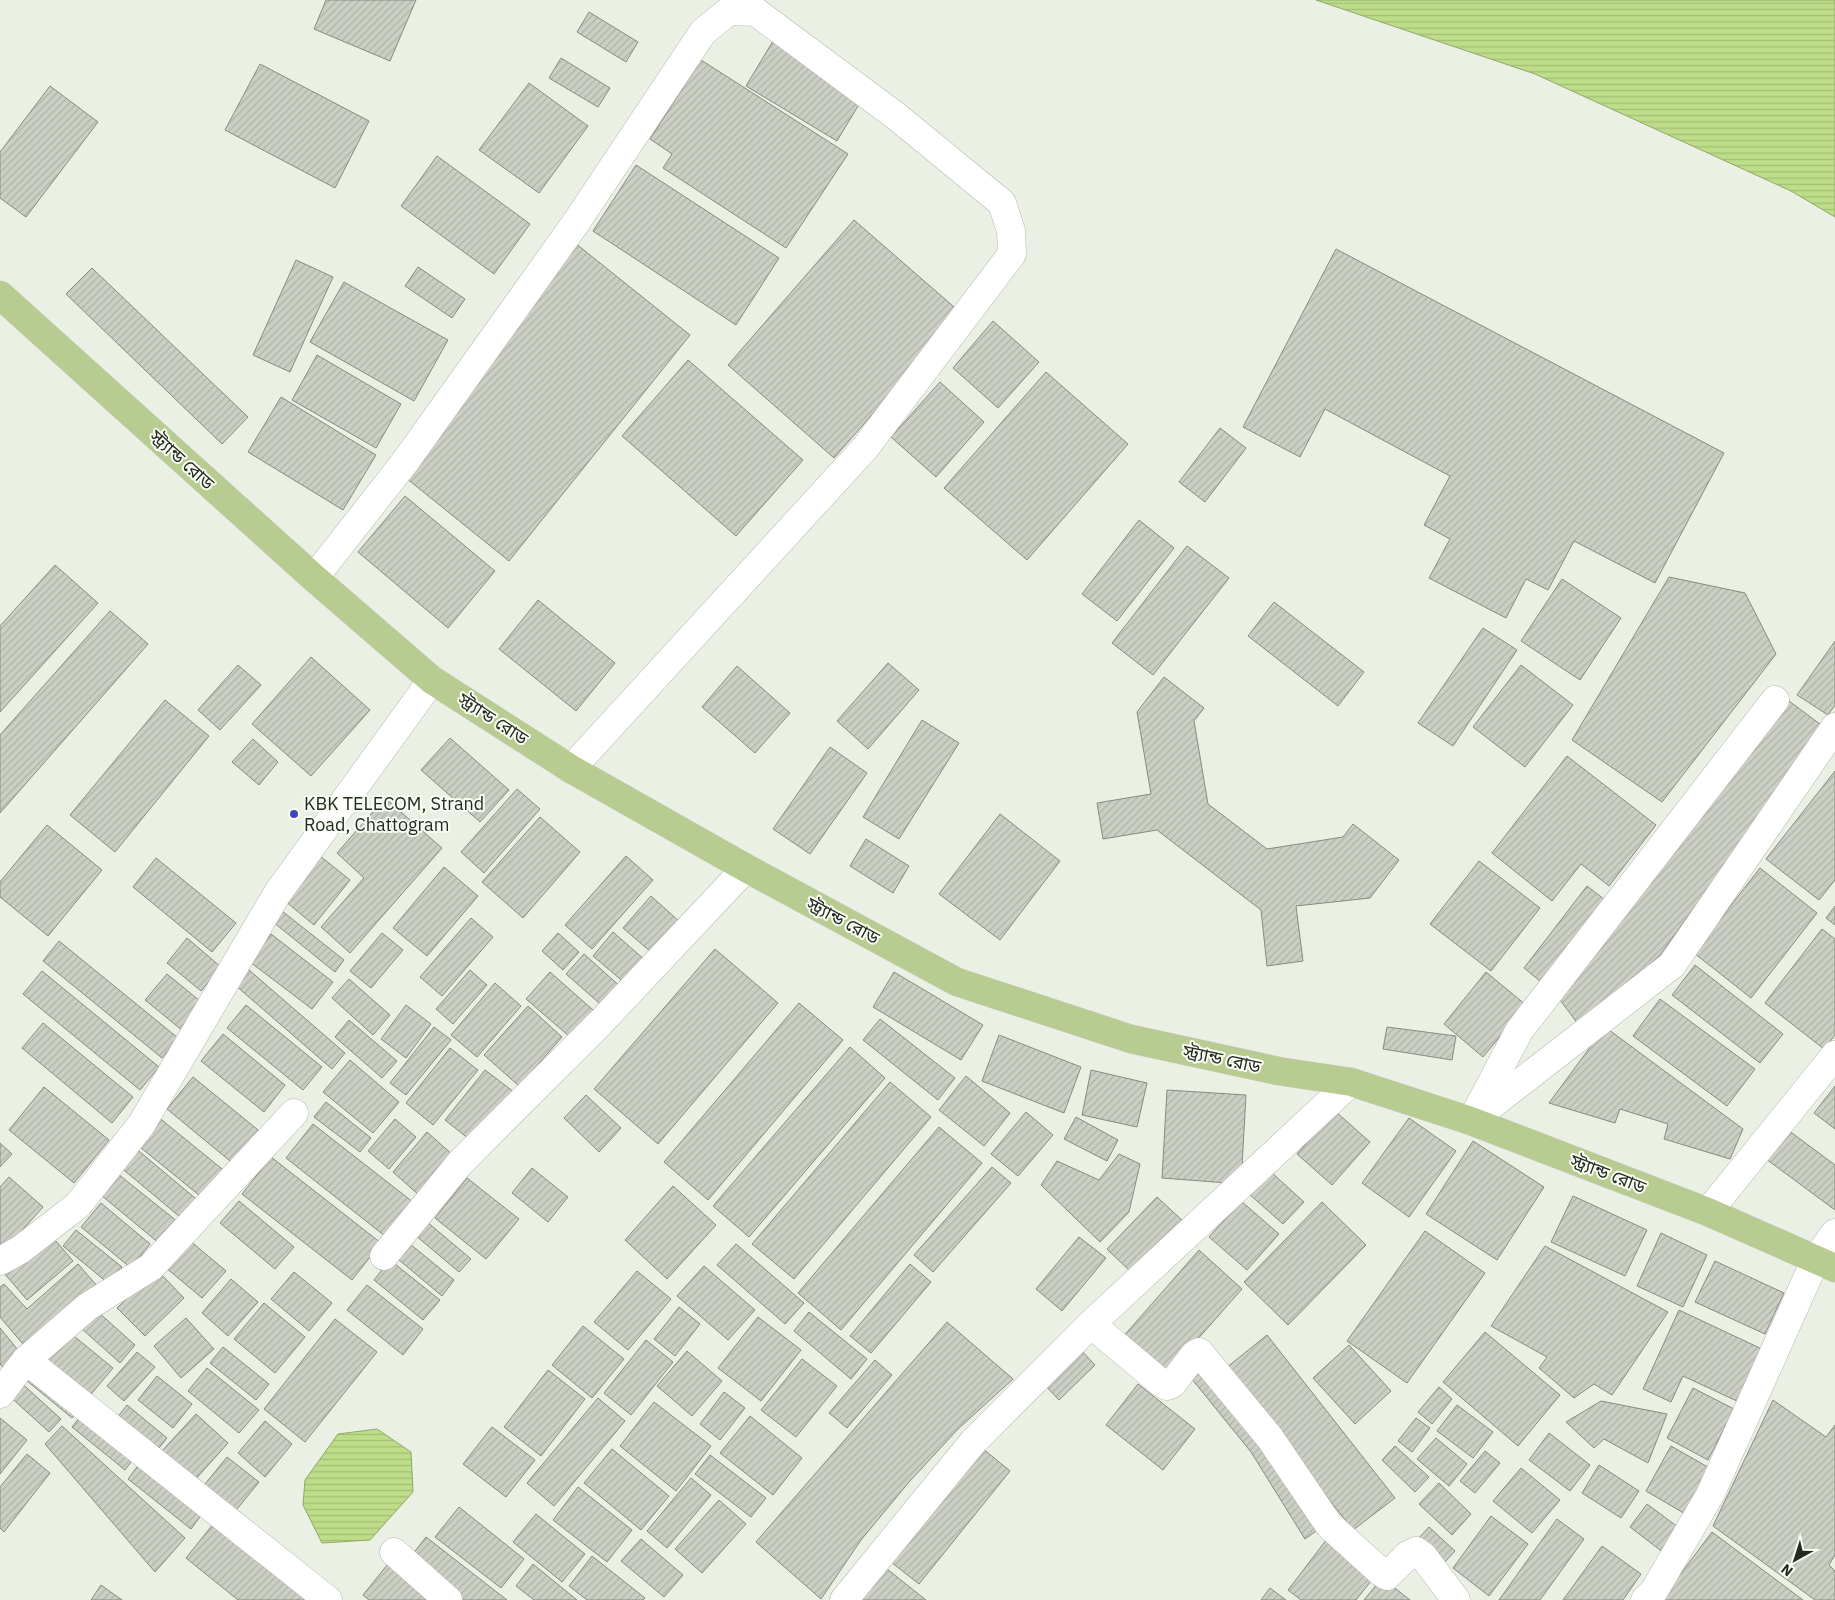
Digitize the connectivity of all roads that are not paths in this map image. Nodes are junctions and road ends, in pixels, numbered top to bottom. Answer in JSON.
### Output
{"nodes":[{"id":1,"x":0,"y":295,"type":"edge"},
{"id":2,"x":314,"y":578,"type":"junction"},
{"id":3,"x":432,"y":680,"type":"junction"},
{"id":4,"x":1775,"y":700,"type":"dead end"},
{"id":5,"x":1835,"y":727,"type":"edge"},
{"id":6,"x":571,"y":769,"type":"junction"},
{"id":7,"x":746,"y":868,"type":"junction"},
{"id":8,"x":1835,"y":1055,"type":"edge"},
{"id":9,"x":1352,"y":1082,"type":"junction"},
{"id":10,"x":294,"y":1113,"type":"dead end"},
{"id":11,"x":1471,"y":1122,"type":"junction"},
{"id":12,"x":1708,"y":1212,"type":"junction"},
{"id":13,"x":1835,"y":1233,"type":"edge"},
{"id":14,"x":384,"y":1256,"type":"dead end"},
{"id":15,"x":0,"y":1261,"type":"edge"},
{"id":16,"x":1825,"y":1264,"type":"edge"},
{"id":17,"x":1091,"y":1324,"type":"junction"},
{"id":18,"x":26,"y":1360,"type":"junction"},
{"id":19,"x":0,"y":1394,"type":"edge"},
{"id":20,"x":394,"y":1552,"type":"dead end"},
{"id":21,"x":328,"y":1600,"type":"edge"},
{"id":22,"x":448,"y":1600,"type":"edge"},
{"id":23,"x":844,"y":1600,"type":"edge"},
{"id":24,"x":1456,"y":1600,"type":"edge"},
{"id":25,"x":1645,"y":1600,"type":"edge"}],
"edges":[{"from":1,"to":2,"type":"main road","name":"স্ট্র্যান্ড রোড"},
{"from":2,"to":3,"type":"main road","name":"স্ট্র্যান্ড রোড"},
{"from":2,"to":6,"type":"street"},
{"from":3,"to":6,"type":"main road","name":"স্ট্র্যান্ড রোড"},
{"from":3,"to":15,"type":"street"},
{"from":4,"to":11,"type":"street"},
{"from":5,"to":11,"type":"street"},
{"from":6,"to":7,"type":"main road","name":"স্ট্র্যান্ড রোড"},
{"from":7,"to":9,"type":"main road","name":"স্ট্র্যান্ড রোড"},
{"from":7,"to":14,"type":"street"},
{"from":8,"to":12,"type":"street"},
{"from":9,"to":11,"type":"main road","name":"স্ট্র্যান্ড রোড"},
{"from":9,"to":17,"type":"street"},
{"from":10,"to":18,"type":"street"},
{"from":11,"to":12,"type":"main road","name":"স্ট্র্যান্ড রোড"},
{"from":12,"to":16,"type":"main road","name":"স্ট্র্যান্ড রোড"},
{"from":13,"to":16,"type":"street"},
{"from":16,"to":25,"type":"street"},
{"from":17,"to":23,"type":"street"},
{"from":17,"to":24,"type":"street"},
{"from":18,"to":19,"type":"street"},
{"from":18,"to":21,"type":"street"},
{"from":20,"to":22,"type":"street"}]}
